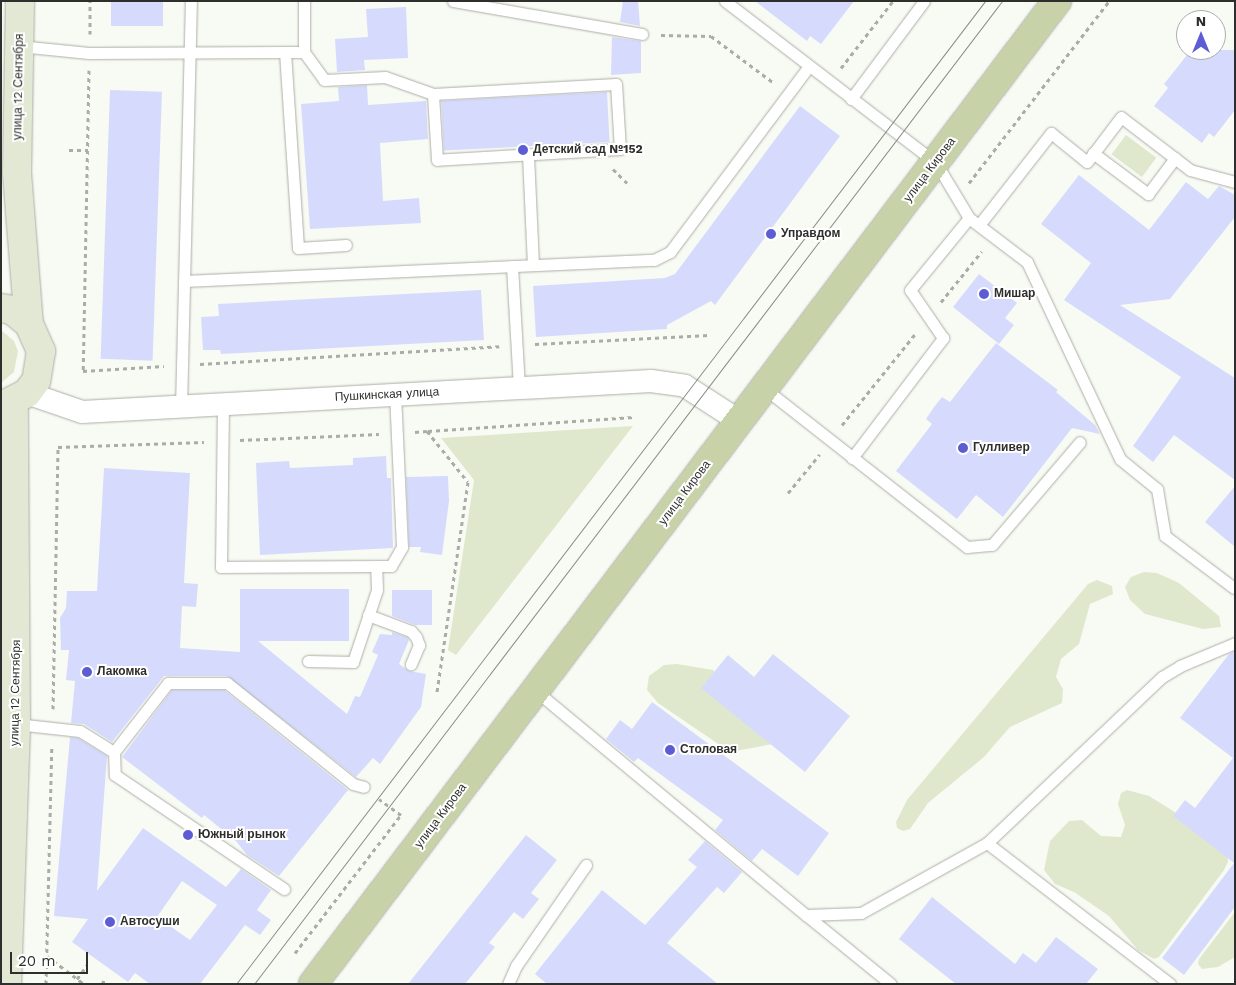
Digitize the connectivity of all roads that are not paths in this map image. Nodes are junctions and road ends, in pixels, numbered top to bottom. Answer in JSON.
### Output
{"nodes":[{"id":1,"x":20,"y":1,"type":"edge"},
{"id":2,"x":191,"y":1,"type":"edge"},
{"id":3,"x":304,"y":1,"type":"edge"},
{"id":4,"x":453,"y":1,"type":"edge"},
{"id":5,"x":725,"y":1,"type":"edge"},
{"id":6,"x":924,"y":1,"type":"edge"},
{"id":7,"x":1057,"y":1,"type":"edge"},
{"id":8,"x":484,"y":4,"type":"edge"},
{"id":9,"x":642,"y":34,"type":"road end"},
{"id":10,"x":19,"y":46,"type":"junction"},
{"id":11,"x":285,"y":52,"type":"junction"},
{"id":12,"x":304,"y":52,"type":"junction"},
{"id":13,"x":190,"y":55,"type":"junction"},
{"id":14,"x":809,"y":66,"type":"junction"},
{"id":15,"x":433,"y":94,"type":"junction"},
{"id":16,"x":851,"y":98,"type":"junction"},
{"id":17,"x":1093,"y":153,"type":"junction"},
{"id":18,"x":528,"y":155,"type":"junction"},
{"id":19,"x":12,"y":157,"type":"edge"},
{"id":20,"x":1175,"y":158,"type":"junction"},
{"id":21,"x":936,"y":163,"type":"junction"},
{"id":22,"x":1235,"y":182,"type":"edge"},
{"id":23,"x":969,"y":218,"type":"junction"},
{"id":24,"x":1,"y":221,"type":"edge"},
{"id":25,"x":979,"y":225,"type":"junction"},
{"id":26,"x":346,"y":245,"type":"dead end"},
{"id":27,"x":533,"y":265,"type":"junction"},
{"id":28,"x":512,"y":266,"type":"junction"},
{"id":29,"x":184,"y":282,"type":"junction"},
{"id":30,"x":1,"y":308,"type":"edge"},
{"id":31,"x":29,"y":324,"type":"junction"},
{"id":32,"x":519,"y":388,"type":"junction"},
{"id":33,"x":764,"y":388,"type":"junction"},
{"id":34,"x":395,"y":395,"type":"junction"},
{"id":35,"x":14,"y":401,"type":"edge"},
{"id":36,"x":222,"y":404,"type":"junction"},
{"id":37,"x":181,"y":407,"type":"junction"},
{"id":38,"x":739,"y":422,"type":"junction"},
{"id":39,"x":1080,"y":442,"type":"dead end"},
{"id":40,"x":852,"y":458,"type":"junction"},
{"id":41,"x":376,"y":566,"type":"junction"},
{"id":42,"x":1234,"y":588,"type":"edge"},
{"id":43,"x":368,"y":615,"type":"junction"},
{"id":44,"x":1235,"y":643,"type":"edge"},
{"id":45,"x":308,"y":661,"type":"dead end"},
{"id":46,"x":411,"y":664,"type":"dead end"},
{"id":47,"x":536,"y":691,"type":"junction"},
{"id":48,"x":16,"y":724,"type":"junction"},
{"id":49,"x":114,"y":752,"type":"junction"},
{"id":50,"x":364,"y":787,"type":"road end"},
{"id":51,"x":987,"y":844,"type":"junction"},
{"id":52,"x":586,"y":865,"type":"dead end"},
{"id":53,"x":284,"y":889,"type":"dead end"},
{"id":54,"x":806,"y":915,"type":"junction"},
{"id":55,"x":8,"y":984,"type":"edge"},
{"id":56,"x":313,"y":984,"type":"edge"},
{"id":57,"x":508,"y":984,"type":"edge"},
{"id":58,"x":891,"y":984,"type":"edge"},
{"id":59,"x":1170,"y":984,"type":"edge"}],
"edges":[{"from":1,"to":10,"type":"main road","name":"улица 12 Сентября"},
{"from":2,"to":13,"type":"lane"},
{"from":3,"to":12,"type":"lane"},
{"from":4,"to":8,"type":"lane"},
{"from":5,"to":14,"type":"lane"},
{"from":6,"to":16,"type":"lane"},
{"from":7,"to":21,"type":"main road","name":"улица Кирова"},
{"from":8,"to":9,"type":"lane"},
{"from":10,"to":13,"type":"lane"},
{"from":10,"to":19,"type":"main road","name":"улица 12 Сентября"},
{"from":11,"to":12,"type":"lane"},
{"from":11,"to":13,"type":"lane"},
{"from":11,"to":26,"type":"lane"},
{"from":12,"to":15,"type":"lane"},
{"from":13,"to":29,"type":"lane"},
{"from":14,"to":16,"type":"lane"},
{"from":14,"to":27,"type":"lane"},
{"from":15,"to":18,"type":"lane"},
{"from":15,"to":18,"type":"lane"},
{"from":16,"to":21,"type":"lane"},
{"from":17,"to":20,"type":"lane"},
{"from":17,"to":20,"type":"lane"},
{"from":17,"to":25,"type":"lane"},
{"from":18,"to":27,"type":"lane"},
{"from":19,"to":24,"type":"main road","name":"улица 12 Сентября"},
{"from":19,"to":31,"type":"main road","name":"улица 12 Сентября"},
{"from":20,"to":22,"type":"lane"},
{"from":21,"to":23,"type":"lane"},
{"from":21,"to":33,"type":"main road","name":"улица Кирова"},
{"from":23,"to":25,"type":"lane"},
{"from":23,"to":40,"type":"lane"},
{"from":25,"to":42,"type":"lane"},
{"from":27,"to":28,"type":"lane"},
{"from":28,"to":29,"type":"lane"},
{"from":28,"to":32,"type":"lane"},
{"from":29,"to":37,"type":"lane"},
{"from":30,"to":31,"type":"main road"},
{"from":31,"to":35,"type":"main road"},
{"from":32,"to":34,"type":"street","name":"Пушкинская улица"},
{"from":32,"to":38,"type":"street","name":"Пушкинская улица"},
{"from":33,"to":38,"type":"main road","name":"улица Кирова"},
{"from":33,"to":40,"type":"lane"},
{"from":34,"to":36,"type":"street","name":"Пушкинская улица"},
{"from":34,"to":41,"type":"lane"},
{"from":35,"to":37,"type":"street","name":"Пушкинская улица"},
{"from":35,"to":48,"type":"main road","name":"улица 12 Сентября"},
{"from":36,"to":37,"type":"street","name":"Пушкинская улица"},
{"from":36,"to":41,"type":"lane"},
{"from":38,"to":47,"type":"main road","name":"улица Кирова"},
{"from":39,"to":40,"type":"lane"},
{"from":41,"to":43,"type":"lane"},
{"from":43,"to":45,"type":"lane"},
{"from":43,"to":46,"type":"lane"},
{"from":44,"to":51,"type":"lane"},
{"from":47,"to":54,"type":"lane"},
{"from":47,"to":56,"type":"main road","name":"улица Кирова"},
{"from":48,"to":49,"type":"lane"},
{"from":48,"to":55,"type":"main road","name":"улица 12 Сентября"},
{"from":49,"to":50,"type":"lane"},
{"from":49,"to":53,"type":"lane"},
{"from":51,"to":54,"type":"lane"},
{"from":51,"to":59,"type":"lane"},
{"from":52,"to":57,"type":"lane"},
{"from":54,"to":58,"type":"lane"}]}
